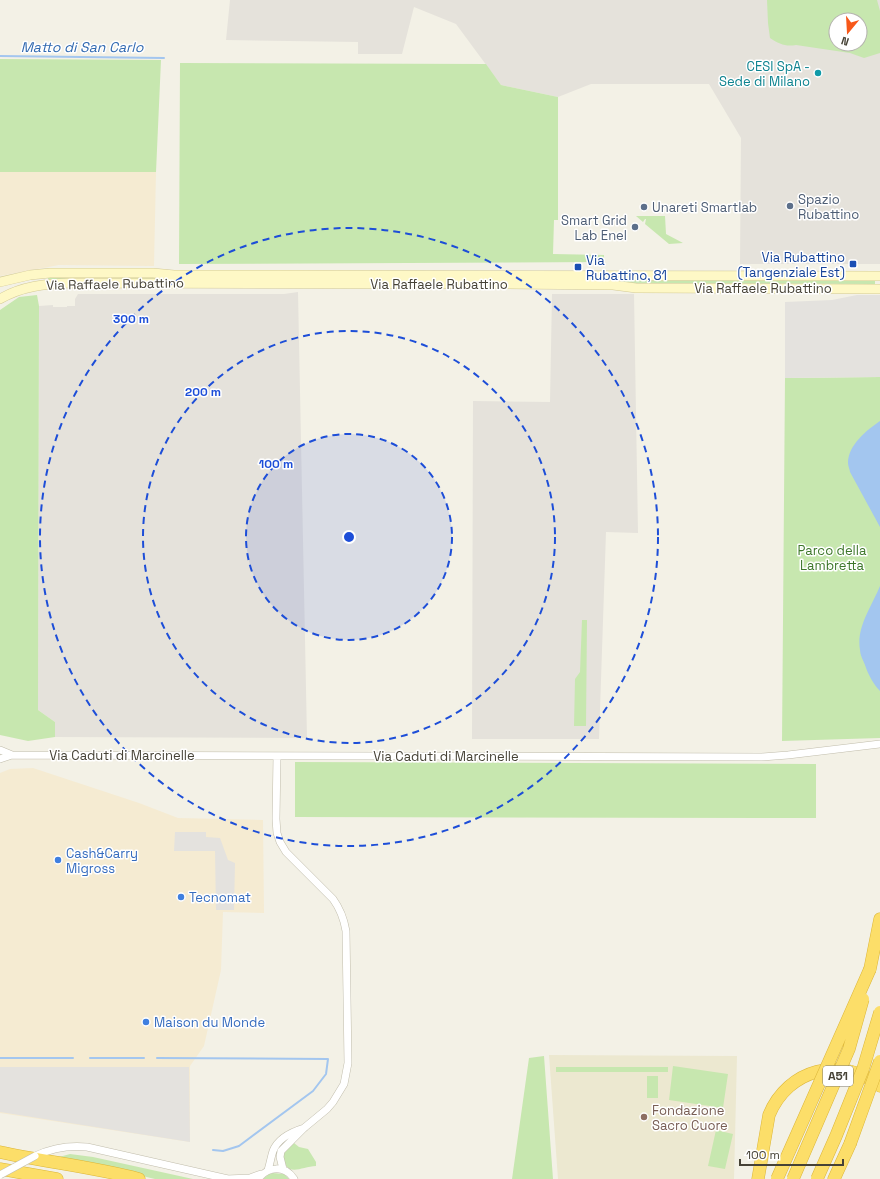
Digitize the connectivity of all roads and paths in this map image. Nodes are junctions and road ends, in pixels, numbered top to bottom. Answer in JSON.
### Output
{"nodes":[{"id":1,"x":880,"y":276,"type":"edge"},
{"id":2,"x":0,"y":282,"type":"edge"},
{"id":3,"x":880,"y":289,"type":"edge"},
{"id":4,"x":0,"y":299,"type":"edge"},
{"id":5,"x":880,"y":744,"type":"edge"},
{"id":6,"x":0,"y":750,"type":"edge"},
{"id":7,"x":12,"y":755,"type":"junction"},
{"id":8,"x":277,"y":756,"type":"junction"},
{"id":9,"x":0,"y":759,"type":"edge"},
{"id":10,"x":880,"y":919,"type":"edge"},
{"id":11,"x":870,"y":969,"type":"junction"},
{"id":12,"x":880,"y":1012,"type":"edge"},
{"id":13,"x":880,"y":1061,"type":"edge"},
{"id":14,"x":880,"y":1086,"type":"edge"},
{"id":15,"x":304,"y":1128,"type":"junction"},
{"id":16,"x":850,"y":1144,"type":"junction"},
{"id":17,"x":0,"y":1152,"type":"edge"},
{"id":18,"x":0,"y":1169,"type":"edge"},
{"id":19,"x":283,"y":1170,"type":"junction"},
{"id":20,"x":263,"y":1174,"type":"edge"},
{"id":21,"x":0,"y":1175,"type":"edge"},
{"id":22,"x":56,"y":1179,"type":"edge"},
{"id":23,"x":140,"y":1179,"type":"edge"},
{"id":24,"x":227,"y":1179,"type":"edge"},
{"id":25,"x":294,"y":1179,"type":"edge"},
{"id":26,"x":758,"y":1179,"type":"edge"},
{"id":27,"x":777,"y":1179,"type":"edge"},
{"id":28,"x":793,"y":1179,"type":"edge"},
{"id":29,"x":817,"y":1179,"type":"edge"},
{"id":30,"x":834,"y":1179,"type":"edge"},
{"id":31,"x":842,"y":1179,"type":"edge"}],
"edges":[{"from":1,"to":2,"type":"street","name":"Via Raffaele Rubattino"},
{"from":3,"to":4,"type":"street","name":"Via Raffaele Rubattino"},
{"from":5,"to":8,"type":"street","name":"Via Caduti di Marcinelle"},
{"from":6,"to":7,"type":"street","name":"Via Caduti di Marcinelle"},
{"from":7,"to":8,"type":"street","name":"Via Caduti di Marcinelle"},
{"from":7,"to":9,"type":"street","name":"Via Caduti di Marcinelle"},
{"from":8,"to":15,"type":"street"},
{"from":10,"to":11,"type":"highway","number":"A51"},
{"from":11,"to":27,"type":"highway","bridge":true},
{"from":11,"to":28,"type":"highway","number":"A51","bridge":true},
{"from":12,"to":29,"type":"highway","number":"A51","bridge":true},
{"from":13,"to":16,"type":"highway","bridge":true},
{"from":14,"to":26,"type":"highway"},
{"from":15,"to":19,"type":"street"},
{"from":15,"to":20,"type":"street"},
{"from":16,"to":30,"type":"highway"},
{"from":16,"to":31,"type":"highway"},
{"from":17,"to":23,"type":"highway"},
{"from":18,"to":22,"type":"highway"},
{"from":19,"to":20,"type":"street"},
{"from":19,"to":25,"type":"street"},
{"from":20,"to":24,"type":"street"},
{"from":21,"to":24,"type":"street","bridge":true}]}
